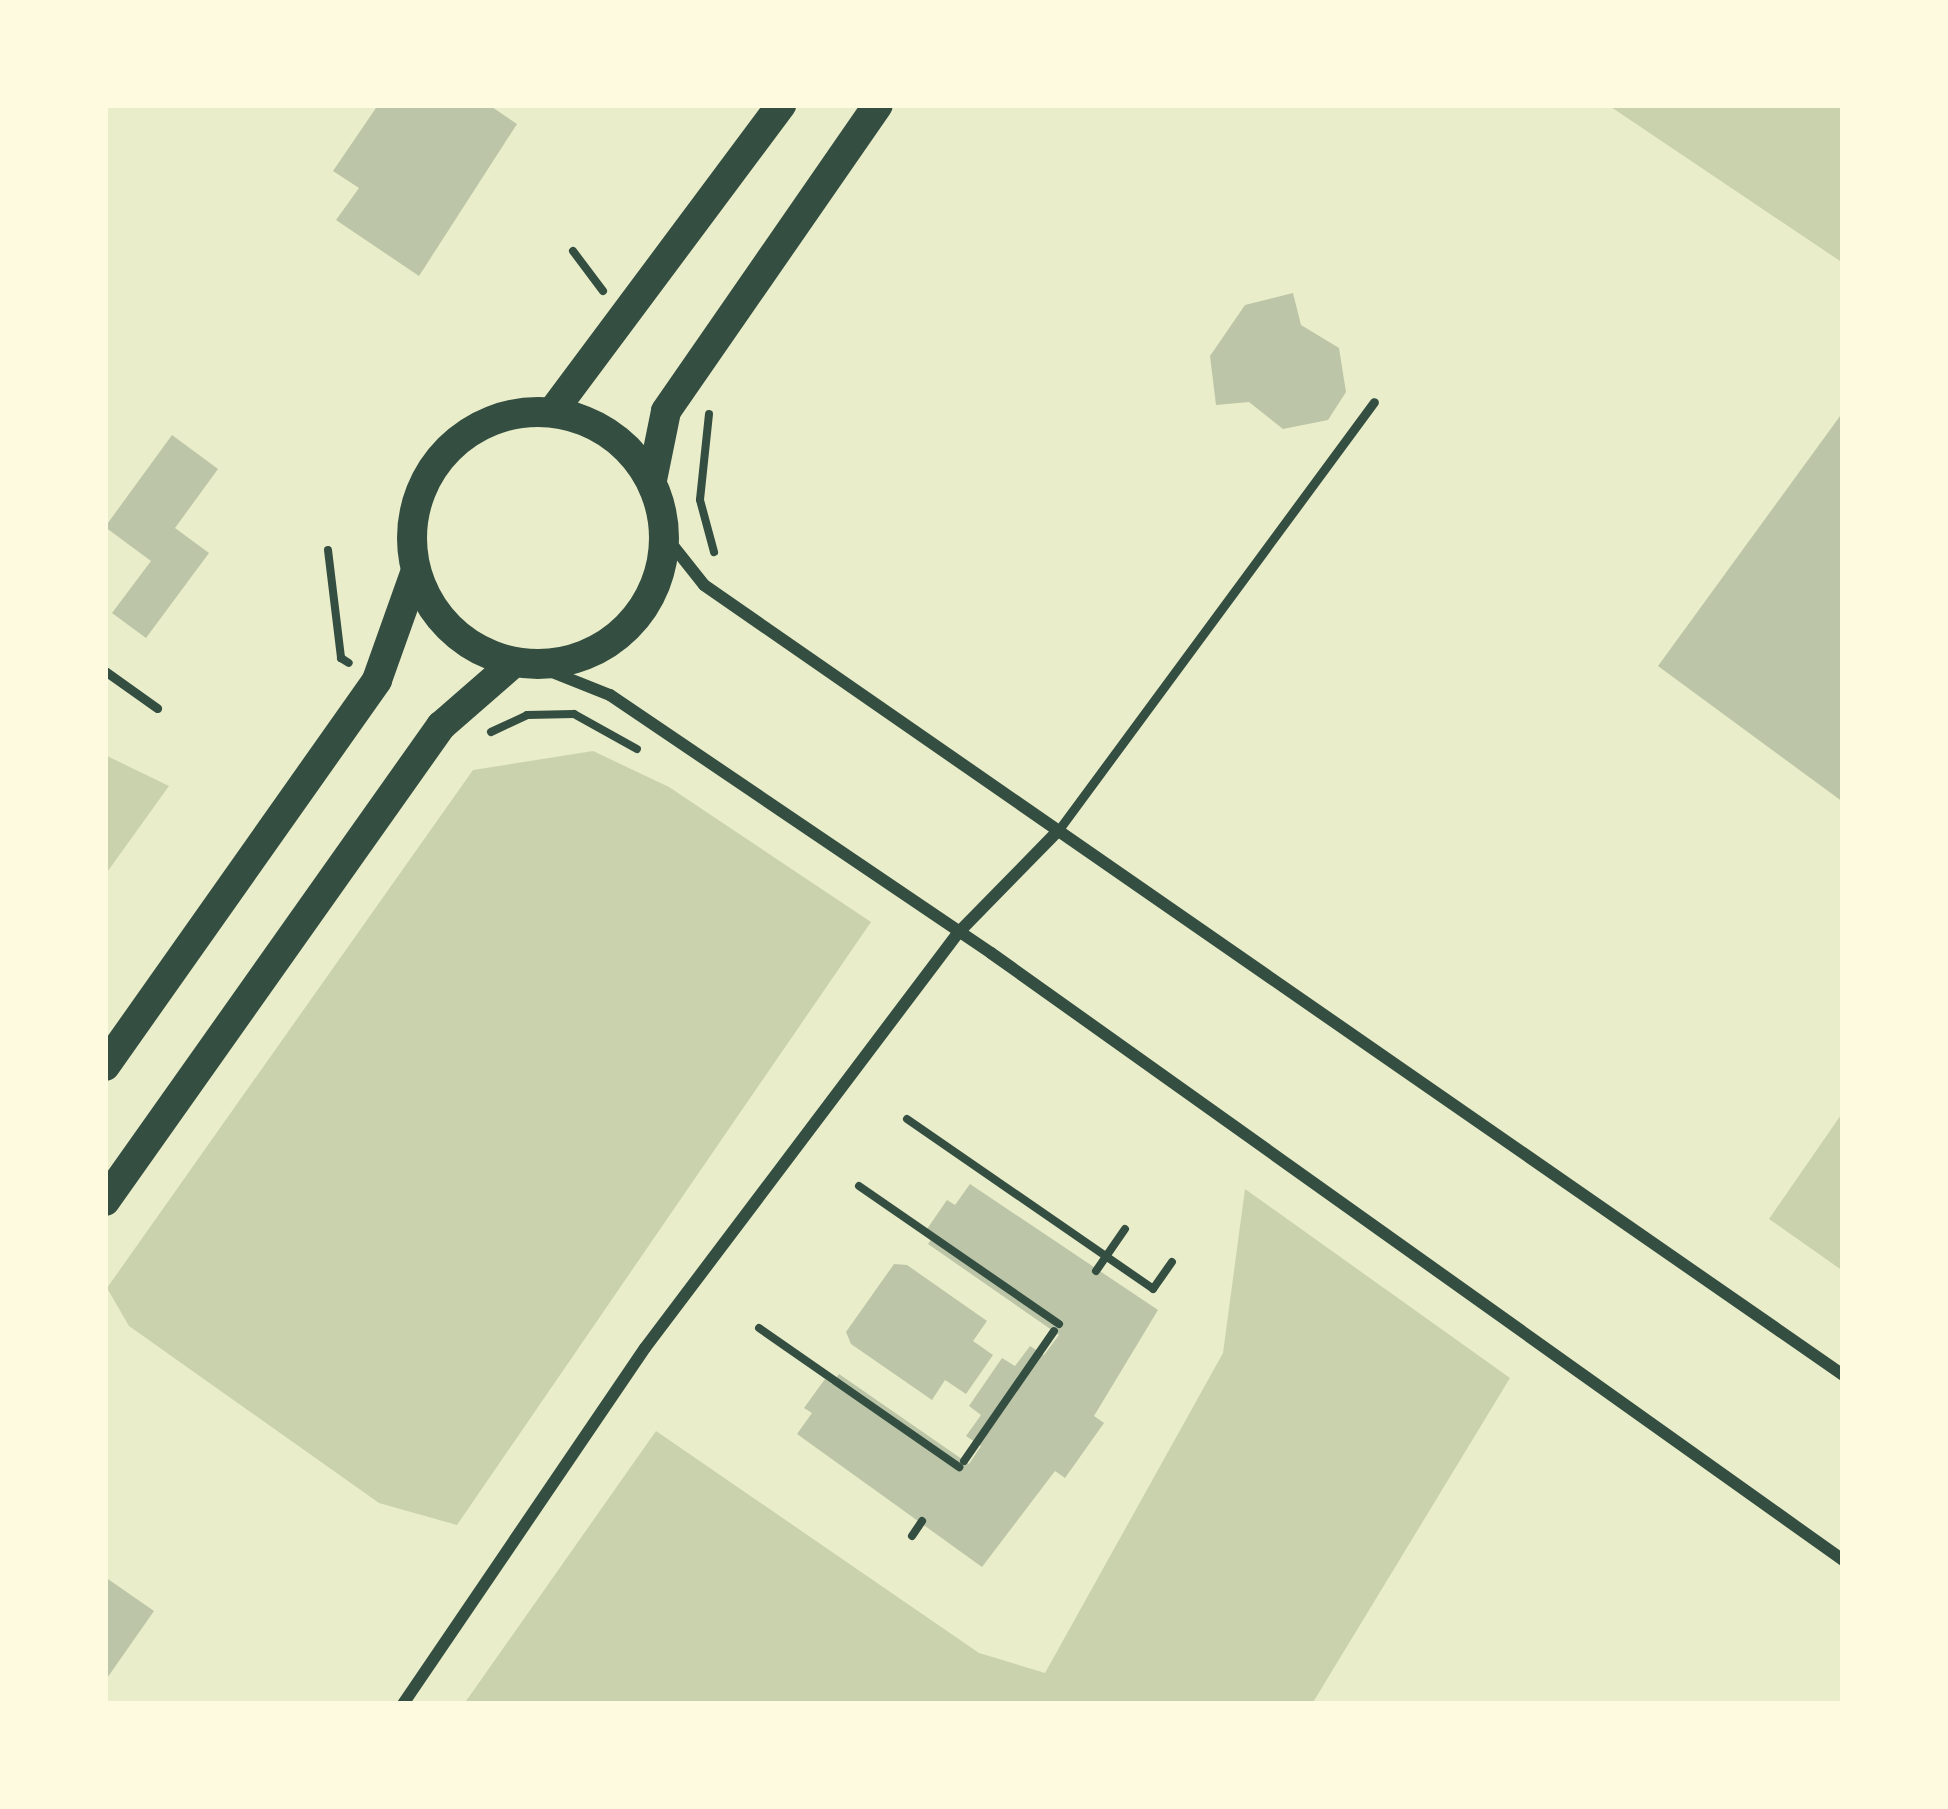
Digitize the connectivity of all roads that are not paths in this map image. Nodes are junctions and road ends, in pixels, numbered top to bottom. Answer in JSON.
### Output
{"nodes":[{"id":1,"x":781,"y":105,"type":"edge"},
{"id":2,"x":878,"y":105,"type":"edge"},
{"id":3,"x":1374,"y":402,"type":"dead end"},
{"id":4,"x":553,"y":411,"type":"junction"},
{"id":5,"x":652,"y":480,"type":"junction"},
{"id":6,"x":666,"y":537,"type":"junction"},
{"id":7,"x":415,"y":573,"type":"junction"},
{"id":8,"x":524,"y":665,"type":"junction"},
{"id":9,"x":105,"y":671,"type":"edge"},
{"id":10,"x":157,"y":708,"type":"dead end"},
{"id":11,"x":1057,"y":832,"type":"junction"},
{"id":12,"x":958,"y":933,"type":"junction"},
{"id":13,"x":105,"y":1066,"type":"edge"},
{"id":14,"x":105,"y":1201,"type":"edge"},
{"id":15,"x":1843,"y":1376,"type":"edge"},
{"id":16,"x":1843,"y":1560,"type":"edge"},
{"id":17,"x":403,"y":1704,"type":"edge"}],
"edges":[{"from":1,"to":4,"type":"main road"},
{"from":2,"to":5,"type":"main road"},
{"from":3,"to":11,"type":"lane"},
{"from":4,"to":5,"type":"main road"},
{"from":4,"to":7,"type":"main road"},
{"from":5,"to":6,"type":"main road"},
{"from":6,"to":8,"type":"main road"},
{"from":6,"to":11,"type":"street"},
{"from":7,"to":8,"type":"main road"},
{"from":7,"to":13,"type":"main road"},
{"from":8,"to":12,"type":"street"},
{"from":8,"to":14,"type":"main road"},
{"from":9,"to":10,"type":"lane"},
{"from":11,"to":12,"type":"street"},
{"from":11,"to":15,"type":"street"},
{"from":12,"to":16,"type":"street"},
{"from":12,"to":17,"type":"street"}]}
